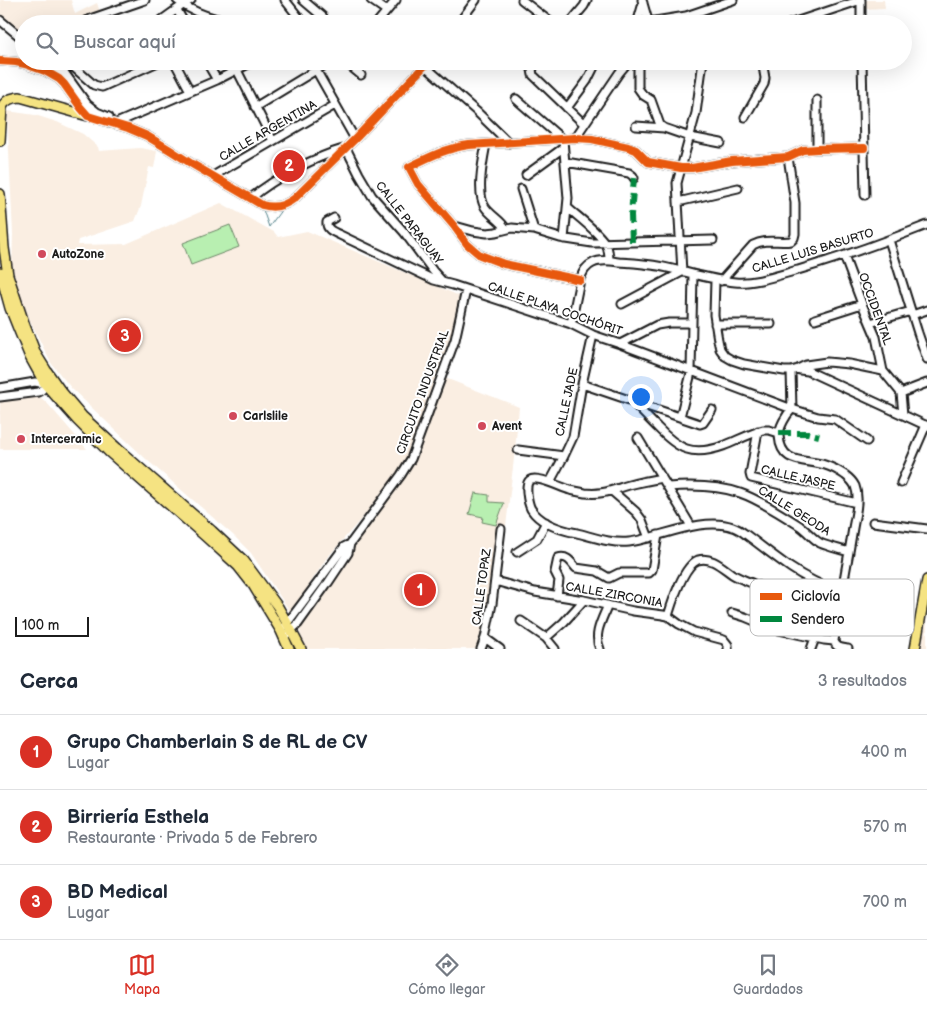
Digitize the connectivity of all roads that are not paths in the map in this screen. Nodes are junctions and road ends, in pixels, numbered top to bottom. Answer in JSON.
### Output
{"nodes":[{"id":1,"x":145,"y":0,"type":"edge"},
{"id":2,"x":191,"y":0,"type":"edge"},
{"id":3,"x":285,"y":0,"type":"edge"},
{"id":4,"x":303,"y":0,"type":"edge"},
{"id":5,"x":371,"y":0,"type":"edge"},
{"id":6,"x":396,"y":0,"type":"edge"},
{"id":7,"x":476,"y":0,"type":"edge"},
{"id":8,"x":522,"y":0,"type":"edge"},
{"id":9,"x":587,"y":0,"type":"edge"},
{"id":10,"x":733,"y":0,"type":"edge"},
{"id":11,"x":861,"y":0,"type":"edge"},
{"id":12,"x":643,"y":1,"type":"edge"},
{"id":13,"x":179,"y":5,"type":"edge"},
{"id":14,"x":387,"y":10,"type":"junction"},
{"id":15,"x":102,"y":15,"type":"edge"},
{"id":16,"x":167,"y":15,"type":"edge"},
{"id":17,"x":202,"y":15,"type":"edge"},
{"id":18,"x":297,"y":15,"type":"edge"},
{"id":19,"x":321,"y":15,"type":"edge"},
{"id":20,"x":383,"y":15,"type":"edge"},
{"id":21,"x":465,"y":15,"type":"edge"},
{"id":22,"x":541,"y":15,"type":"edge"},
{"id":23,"x":576,"y":15,"type":"edge"},
{"id":24,"x":639,"y":15,"type":"edge"},
{"id":25,"x":647,"y":15,"type":"edge"},
{"id":26,"x":689,"y":15,"type":"edge"},
{"id":27,"x":816,"y":15,"type":"edge"},
{"id":28,"x":861,"y":15,"type":"edge"},
{"id":29,"x":0,"y":20,"type":"edge"},
{"id":30,"x":15,"y":32,"type":"edge"},
{"id":31,"x":0,"y":62,"type":"edge"},
{"id":32,"x":15,"y":62,"type":"edge"},
{"id":33,"x":42,"y":70,"type":"edge"},
{"id":34,"x":57,"y":70,"type":"edge"},
{"id":35,"x":64,"y":70,"type":"edge"},
{"id":36,"x":75,"y":70,"type":"edge"},
{"id":37,"x":139,"y":70,"type":"edge"},
{"id":38,"x":179,"y":70,"type":"edge"},
{"id":39,"x":211,"y":70,"type":"edge"},
{"id":40,"x":237,"y":70,"type":"joint"},
{"id":41,"x":316,"y":70,"type":"joint"},
{"id":42,"x":354,"y":70,"type":"edge"},
{"id":43,"x":421,"y":70,"type":"edge"},
{"id":44,"x":433,"y":70,"type":"edge"},
{"id":45,"x":532,"y":70,"type":"edge"},
{"id":46,"x":592,"y":70,"type":"edge"},
{"id":47,"x":622,"y":70,"type":"edge"},
{"id":48,"x":638,"y":70,"type":"edge"},
{"id":49,"x":702,"y":70,"type":"edge"},
{"id":50,"x":764,"y":70,"type":"edge"},
{"id":51,"x":862,"y":70,"type":"edge"},
{"id":52,"x":361,"y":76,"type":"dead end"},
{"id":53,"x":59,"y":78,"type":"junction"},
{"id":54,"x":217,"y":80,"type":"junction"},
{"id":55,"x":190,"y":91,"type":"junction"},
{"id":56,"x":516,"y":99,"type":"dead end"},
{"id":57,"x":817,"y":100,"type":"dead end"},
{"id":58,"x":335,"y":105,"type":"junction"},
{"id":59,"x":255,"y":107,"type":"junction"},
{"id":60,"x":567,"y":108,"type":"junction"},
{"id":61,"x":88,"y":116,"type":"junction"},
{"id":62,"x":746,"y":117,"type":"dead end"},
{"id":63,"x":112,"y":123,"type":"junction"},
{"id":64,"x":584,"y":124,"type":"junction"},
{"id":65,"x":636,"y":126,"type":"dead end"},
{"id":66,"x":664,"y":128,"type":"junction"},
{"id":67,"x":690,"y":137,"type":"junction"},
{"id":68,"x":575,"y":138,"type":"junction"},
{"id":69,"x":354,"y":140,"type":"junction"},
{"id":70,"x":0,"y":141,"type":"edge"},
{"id":71,"x":273,"y":141,"type":"junction"},
{"id":72,"x":721,"y":142,"type":"dead end"},
{"id":73,"x":509,"y":143,"type":"junction"},
{"id":74,"x":486,"y":144,"type":"junction"},
{"id":75,"x":563,"y":144,"type":"junction"},
{"id":76,"x":346,"y":148,"type":"junction"},
{"id":77,"x":864,"y":148,"type":"junction"},
{"id":78,"x":817,"y":149,"type":"junction"},
{"id":79,"x":788,"y":157,"type":"junction"},
{"id":80,"x":566,"y":162,"type":"junction"},
{"id":81,"x":681,"y":168,"type":"junction"},
{"id":82,"x":526,"y":175,"type":"dead end"},
{"id":83,"x":213,"y":176,"type":"junction"},
{"id":84,"x":634,"y":178,"type":"dead end"},
{"id":85,"x":738,"y":188,"type":"dead end"},
{"id":86,"x":521,"y":190,"type":"dead end"},
{"id":87,"x":0,"y":194,"type":"edge"},
{"id":88,"x":865,"y":195,"type":"dead end"},
{"id":89,"x":251,"y":198,"type":"junction"},
{"id":90,"x":678,"y":202,"type":"junction"},
{"id":91,"x":568,"y":208,"type":"junction"},
{"id":92,"x":334,"y":218,"type":"dead end"},
{"id":93,"x":927,"y":225,"type":"edge"},
{"id":94,"x":454,"y":226,"type":"junction"},
{"id":95,"x":506,"y":229,"type":"junction"},
{"id":96,"x":534,"y":230,"type":"junction"},
{"id":97,"x":564,"y":239,"type":"junction"},
{"id":98,"x":713,"y":240,"type":"dead end"},
{"id":99,"x":889,"y":240,"type":"junction"},
{"id":100,"x":680,"y":242,"type":"junction"},
{"id":101,"x":606,"y":243,"type":"junction"},
{"id":102,"x":844,"y":256,"type":"junction"},
{"id":103,"x":610,"y":261,"type":"junction"},
{"id":104,"x":0,"y":272,"type":"edge"},
{"id":105,"x":682,"y":272,"type":"junction"},
{"id":106,"x":693,"y":275,"type":"junction"},
{"id":107,"x":580,"y":280,"type":"junction"},
{"id":108,"x":718,"y":280,"type":"junction"},
{"id":109,"x":444,"y":283,"type":"junction"},
{"id":110,"x":466,"y":290,"type":"junction"},
{"id":111,"x":622,"y":304,"type":"dead end"},
{"id":112,"x":862,"y":304,"type":"junction"},
{"id":113,"x":927,"y":310,"type":"edge"},
{"id":114,"x":911,"y":313,"type":"junction"},
{"id":115,"x":815,"y":319,"type":"dead end"},
{"id":116,"x":692,"y":323,"type":"junction"},
{"id":117,"x":870,"y":323,"type":"junction"},
{"id":118,"x":571,"y":324,"type":"junction"},
{"id":119,"x":716,"y":324,"type":"junction"},
{"id":120,"x":771,"y":324,"type":"dead end"},
{"id":121,"x":593,"y":335,"type":"junction"},
{"id":122,"x":620,"y":344,"type":"junction"},
{"id":123,"x":927,"y":359,"type":"edge"},
{"id":124,"x":46,"y":370,"type":"junction"},
{"id":125,"x":795,"y":370,"type":"junction"},
{"id":126,"x":883,"y":371,"type":"junction"},
{"id":127,"x":690,"y":374,"type":"junction"},
{"id":128,"x":927,"y":383,"type":"edge"},
{"id":129,"x":46,"y":384,"type":"junction"},
{"id":130,"x":582,"y":384,"type":"junction"},
{"id":131,"x":0,"y":388,"type":"edge"},
{"id":132,"x":60,"y":390,"type":"junction"},
{"id":133,"x":901,"y":393,"type":"junction"},
{"id":134,"x":0,"y":397,"type":"edge"},
{"id":135,"x":632,"y":401,"type":"junction"},
{"id":136,"x":792,"y":409,"type":"junction"},
{"id":137,"x":712,"y":410,"type":"dead end"},
{"id":138,"x":903,"y":415,"type":"junction"},
{"id":139,"x":680,"y":417,"type":"junction"},
{"id":140,"x":927,"y":426,"type":"edge"},
{"id":141,"x":758,"y":431,"type":"junction"},
{"id":142,"x":779,"y":433,"type":"junction"},
{"id":143,"x":638,"y":438,"type":"dead end"},
{"id":144,"x":867,"y":441,"type":"dead end"},
{"id":145,"x":518,"y":450,"type":"dead end"},
{"id":146,"x":564,"y":456,"type":"junction"},
{"id":147,"x":662,"y":478,"type":"junction"},
{"id":148,"x":550,"y":482,"type":"junction"},
{"id":149,"x":902,"y":483,"type":"dead end"},
{"id":150,"x":668,"y":487,"type":"junction"},
{"id":151,"x":612,"y":492,"type":"junction"},
{"id":152,"x":857,"y":504,"type":"junction"},
{"id":153,"x":546,"y":522,"type":"junction"},
{"id":154,"x":873,"y":522,"type":"dead end"},
{"id":155,"x":691,"y":526,"type":"junction"},
{"id":156,"x":501,"y":529,"type":"dead end"},
{"id":157,"x":927,"y":530,"type":"edge"},
{"id":158,"x":658,"y":535,"type":"junction"},
{"id":159,"x":649,"y":538,"type":"junction"},
{"id":160,"x":517,"y":552,"type":"dead end"},
{"id":161,"x":850,"y":552,"type":"junction"},
{"id":162,"x":810,"y":579,"type":"edge"},
{"id":163,"x":845,"y":579,"type":"edge"},
{"id":164,"x":927,"y":580,"type":"edge"},
{"id":165,"x":495,"y":581,"type":"junction"},
{"id":166,"x":750,"y":583,"type":"edge"},
{"id":167,"x":557,"y":596,"type":"junction"},
{"id":168,"x":584,"y":600,"type":"junction"},
{"id":169,"x":608,"y":606,"type":"junction"},
{"id":170,"x":732,"y":613,"type":"dead end"},
{"id":171,"x":668,"y":616,"type":"junction"},
{"id":172,"x":750,"y":619,"type":"edge"},
{"id":173,"x":521,"y":621,"type":"dead end"},
{"id":174,"x":286,"y":631,"type":"junction"},
{"id":175,"x":806,"y":636,"type":"edge"},
{"id":176,"x":835,"y":636,"type":"edge"},
{"id":177,"x":485,"y":638,"type":"junction"},
{"id":178,"x":546,"y":638,"type":"junction"},
{"id":179,"x":815,"y":638,"type":"junction"},
{"id":180,"x":834,"y":641,"type":"junction"},
{"id":181,"x":289,"y":649,"type":"edge"},
{"id":182,"x":301,"y":649,"type":"edge"},
{"id":183,"x":481,"y":649,"type":"edge"},
{"id":184,"x":500,"y":649,"type":"edge"},
{"id":185,"x":555,"y":649,"type":"edge"},
{"id":186,"x":600,"y":649,"type":"edge"},
{"id":187,"x":728,"y":649,"type":"edge"},
{"id":188,"x":811,"y":649,"type":"edge"},
{"id":189,"x":848,"y":649,"type":"edge"},
{"id":190,"x":915,"y":649,"type":"edge"}],
"edges":[{"from":1,"to":15,"type":"street"},
{"from":2,"to":13,"type":"street"},
{"from":3,"to":18,"type":"street"},
{"from":4,"to":19,"type":"street"},
{"from":5,"to":14,"type":"street"},
{"from":6,"to":14,"type":"street"},
{"from":7,"to":21,"type":"street"},
{"from":8,"to":22,"type":"street"},
{"from":9,"to":23,"type":"street"},
{"from":10,"to":26,"type":"street"},
{"from":11,"to":27,"type":"street"},
{"from":11,"to":28,"type":"street"},
{"from":12,"to":24,"type":"street"},
{"from":12,"to":25,"type":"street"},
{"from":13,"to":16,"type":"street"},
{"from":13,"to":17,"type":"street"},
{"from":14,"to":20,"type":"street"},
{"from":29,"to":30,"type":"street"},
{"from":31,"to":32,"type":"street"},
{"from":33,"to":53,"type":"street"},
{"from":34,"to":53,"type":"street"},
{"from":35,"to":63,"type":"street"},
{"from":36,"to":37,"type":"street"},
{"from":38,"to":55,"type":"street"},
{"from":39,"to":54,"type":"street"},
{"from":40,"to":54,"type":"street"},
{"from":40,"to":59,"type":"street"},
{"from":41,"to":58,"type":"street"},
{"from":41,"to":59,"type":"street"},
{"from":42,"to":52,"type":"street"},
{"from":43,"to":69,"type":"street"},
{"from":44,"to":73,"type":"street"},
{"from":45,"to":60,"type":"street"},
{"from":46,"to":60,"type":"street"},
{"from":47,"to":64,"type":"street"},
{"from":48,"to":66,"type":"street"},
{"from":49,"to":67,"type":"street"},
{"from":50,"to":62,"type":"street"},
{"from":51,"to":77,"type":"street"},
{"from":53,"to":61,"type":"street"},
{"from":54,"to":55,"type":"street"},
{"from":55,"to":63,"type":"street"},
{"from":56,"to":75,"type":"street"},
{"from":57,"to":78,"type":"street"},
{"from":58,"to":69,"type":"street"},
{"from":58,"to":71,"type":"street","name":"CALLE ARGENTINA"},
{"from":59,"to":71,"type":"street"},
{"from":60,"to":64,"type":"street"},
{"from":61,"to":63,"type":"street"},
{"from":61,"to":70,"type":"main road"},
{"from":63,"to":83,"type":"street"},
{"from":64,"to":68,"type":"street"},
{"from":65,"to":66,"type":"street"},
{"from":66,"to":67,"type":"street"},
{"from":67,"to":72,"type":"street"},
{"from":67,"to":81,"type":"street"},
{"from":68,"to":75,"type":"street"},
{"from":68,"to":81,"type":"street"},
{"from":69,"to":76,"type":"street"},
{"from":71,"to":83,"type":"street","name":"CALLE ARGENTINA"},
{"from":73,"to":74,"type":"street"},
{"from":73,"to":75,"type":"street"},
{"from":74,"to":94,"type":"street"},
{"from":74,"to":95,"type":"street"},
{"from":75,"to":80,"type":"street"},
{"from":75,"to":82,"type":"street"},
{"from":76,"to":89,"type":"street"},
{"from":76,"to":89,"type":"street"},
{"from":76,"to":109,"type":"street","name":"CALLE PARAGUAY"},
{"from":77,"to":78,"type":"street"},
{"from":77,"to":88,"type":"street"},
{"from":78,"to":79,"type":"street"},
{"from":79,"to":81,"type":"street"},
{"from":79,"to":108,"type":"street"},
{"from":80,"to":84,"type":"street"},
{"from":80,"to":91,"type":"street"},
{"from":81,"to":90,"type":"street"},
{"from":83,"to":89,"type":"street"},
{"from":85,"to":90,"type":"street"},
{"from":86,"to":96,"type":"street"},
{"from":87,"to":124,"type":"main road"},
{"from":90,"to":100,"type":"street"},
{"from":91,"to":97,"type":"street"},
{"from":91,"to":101,"type":"street"},
{"from":92,"to":109,"type":"street","name":"CALLE PLAYA COCHÓRIT"},
{"from":93,"to":99,"type":"street","name":"CALLE LUIS BASURTO"},
{"from":94,"to":95,"type":"street"},
{"from":94,"to":107,"type":"street"},
{"from":95,"to":96,"type":"street"},
{"from":96,"to":97,"type":"street"},
{"from":97,"to":101,"type":"street"},
{"from":98,"to":100,"type":"street"},
{"from":99,"to":102,"type":"street","name":"CALLE LUIS BASURTO"},
{"from":99,"to":114,"type":"street"},
{"from":100,"to":101,"type":"street"},
{"from":100,"to":105,"type":"street"},
{"from":101,"to":103,"type":"street"},
{"from":102,"to":108,"type":"street","name":"CALLE LUIS BASURTO"},
{"from":102,"to":112,"type":"street","name":"OCCIDENTAL"},
{"from":103,"to":105,"type":"street","name":"CALLE LUIS BASURTO"},
{"from":103,"to":107,"type":"street","name":"CALLE LUIS BASURTO"},
{"from":104,"to":129,"type":"main road"},
{"from":105,"to":106,"type":"street","name":"CALLE LUIS BASURTO"},
{"from":105,"to":111,"type":"street"},
{"from":106,"to":108,"type":"street","name":"CALLE LUIS BASURTO"},
{"from":106,"to":116,"type":"street"},
{"from":107,"to":118,"type":"street"},
{"from":108,"to":119,"type":"street"},
{"from":109,"to":110,"type":"street","name":"CALLE PLAYA COCHÓRIT"},
{"from":110,"to":118,"type":"street","name":"CALLE PLAYA COCHÓRIT"},
{"from":110,"to":174,"type":"street","name":"CIRCUITO INDUSTRIAL"},
{"from":112,"to":115,"type":"street"},
{"from":112,"to":117,"type":"street","name":"OCCIDENTAL"},
{"from":113,"to":114,"type":"street"},
{"from":114,"to":117,"type":"street"},
{"from":114,"to":123,"type":"street"},
{"from":116,"to":122,"type":"street"},
{"from":116,"to":127,"type":"street"},
{"from":117,"to":126,"type":"street","name":"OCCIDENTAL"},
{"from":118,"to":121,"type":"street","name":"CALLE PLAYA COCHÓRIT"},
{"from":119,"to":120,"type":"street"},
{"from":119,"to":125,"type":"street"},
{"from":121,"to":122,"type":"street","name":"CALLE PLAYA COCHÓRIT"},
{"from":121,"to":130,"type":"street","name":"CALLE JADE"},
{"from":122,"to":127,"type":"street","name":"CALLE PLAYA COCHÓRIT"},
{"from":124,"to":129,"type":"main road"},
{"from":124,"to":132,"type":"main road"},
{"from":125,"to":126,"type":"street"},
{"from":125,"to":136,"type":"street"},
{"from":125,"to":138,"type":"street"},
{"from":126,"to":133,"type":"street"},
{"from":127,"to":136,"type":"street","name":"CALLE PLAYA COCHÓRIT"},
{"from":127,"to":139,"type":"street"},
{"from":128,"to":133,"type":"street"},
{"from":129,"to":131,"type":"street"},
{"from":129,"to":132,"type":"main road"},
{"from":129,"to":134,"type":"street"},
{"from":129,"to":174,"type":"main road"},
{"from":130,"to":135,"type":"street"},
{"from":130,"to":146,"type":"street","name":"CALLE JADE"},
{"from":132,"to":174,"type":"main road"},
{"from":133,"to":138,"type":"street"},
{"from":135,"to":139,"type":"street"},
{"from":135,"to":141,"type":"street"},
{"from":136,"to":142,"type":"street"},
{"from":136,"to":144,"type":"street","name":"CALLE PLAYA COCHÓRIT"},
{"from":137,"to":139,"type":"street"},
{"from":138,"to":140,"type":"street"},
{"from":140,"to":149,"type":"street"},
{"from":141,"to":142,"type":"street"},
{"from":141,"to":152,"type":"street","name":"CALLE JASPE"},
{"from":142,"to":152,"type":"street"},
{"from":143,"to":147,"type":"street"},
{"from":145,"to":146,"type":"street","name":"CALLE JADE"},
{"from":146,"to":148,"type":"street"},
{"from":147,"to":150,"type":"street"},
{"from":147,"to":151,"type":"street"},
{"from":148,"to":151,"type":"street"},
{"from":148,"to":153,"type":"street"},
{"from":150,"to":155,"type":"street"},
{"from":150,"to":161,"type":"street","name":"CALLE GEODA"},
{"from":151,"to":159,"type":"street"},
{"from":152,"to":161,"type":"street"},
{"from":153,"to":159,"type":"street"},
{"from":153,"to":160,"type":"street"},
{"from":154,"to":157,"type":"street"},
{"from":155,"to":158,"type":"street"},
{"from":155,"to":162,"type":"street"},
{"from":156,"to":165,"type":"street","name":"CALLE TOPAZ"},
{"from":158,"to":159,"type":"street"},
{"from":158,"to":167,"type":"street"},
{"from":161,"to":163,"type":"street"},
{"from":164,"to":190,"type":"main road"},
{"from":165,"to":167,"type":"street","name":"CALLE ZIRCONIA"},
{"from":165,"to":177,"type":"street","name":"CALLE TOPAZ"},
{"from":166,"to":171,"type":"street"},
{"from":167,"to":168,"type":"street","name":"CALLE ZIRCONIA"},
{"from":168,"to":169,"type":"street","name":"CALLE ZIRCONIA"},
{"from":168,"to":178,"type":"street"},
{"from":169,"to":171,"type":"street","name":"CALLE ZIRCONIA"},
{"from":169,"to":186,"type":"street"},
{"from":170,"to":172,"type":"street"},
{"from":171,"to":187,"type":"street","name":"CALLE ZIRCONIA"},
{"from":173,"to":178,"type":"street"},
{"from":174,"to":181,"type":"main road"},
{"from":174,"to":182,"type":"main road"},
{"from":175,"to":179,"type":"street"},
{"from":176,"to":180,"type":"street"},
{"from":177,"to":183,"type":"street","name":"CALLE TOPAZ"},
{"from":177,"to":184,"type":"street"},
{"from":178,"to":185,"type":"street"},
{"from":179,"to":180,"type":"street"},
{"from":179,"to":188,"type":"street"},
{"from":180,"to":189,"type":"street"}]}
